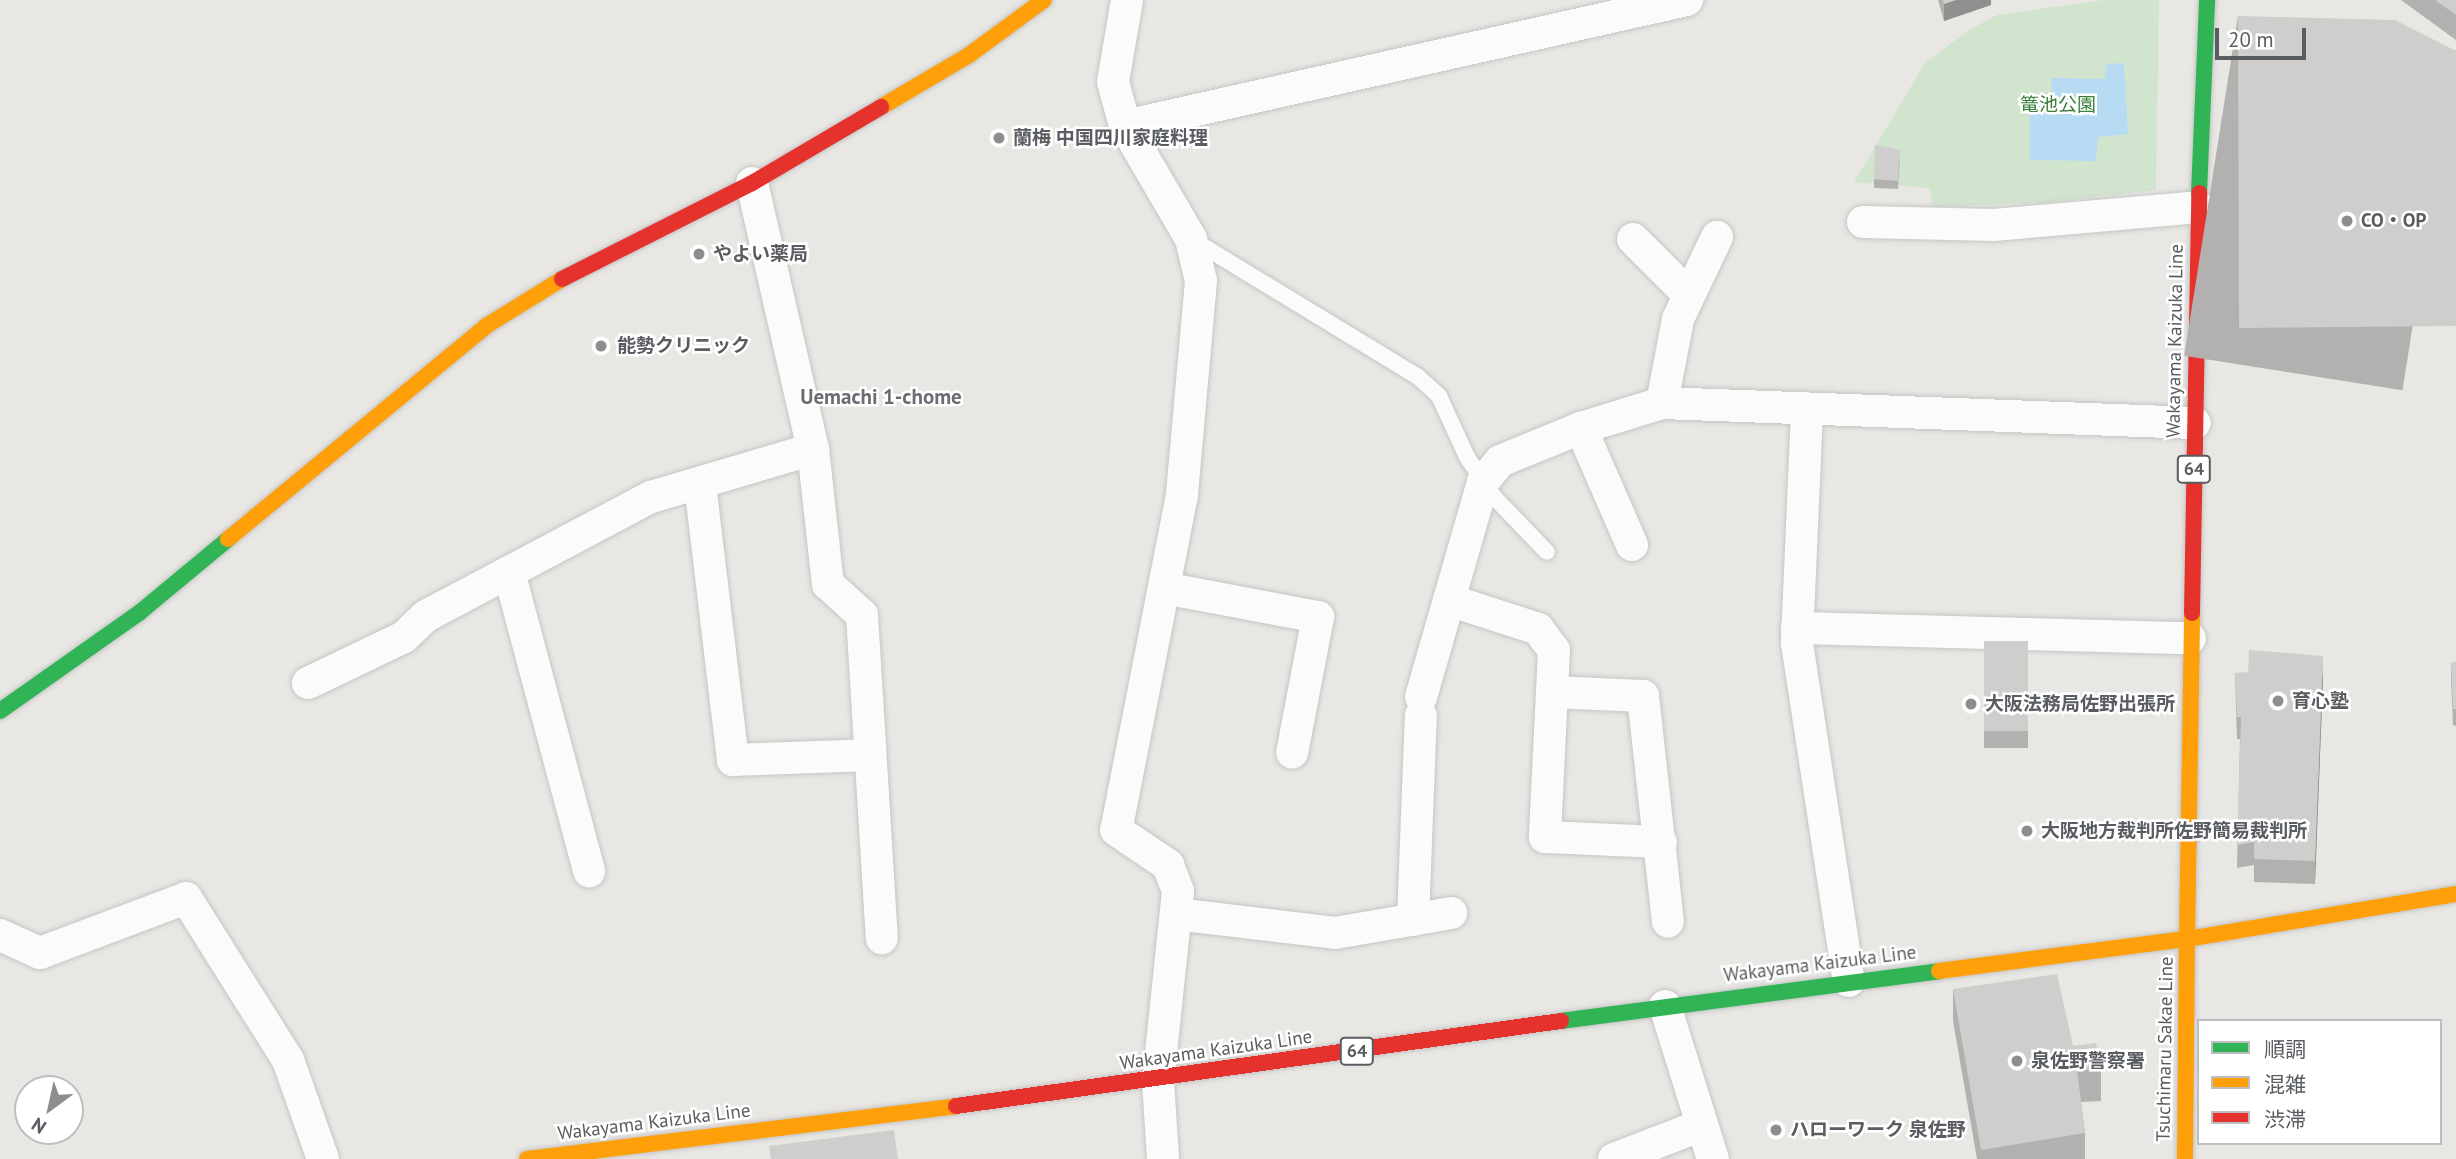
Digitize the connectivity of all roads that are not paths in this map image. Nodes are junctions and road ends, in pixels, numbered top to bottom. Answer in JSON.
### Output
{"nodes":[{"id":1,"x":1044,"y":0,"type":"edge"},
{"id":2,"x":1128,"y":0,"type":"edge"},
{"id":3,"x":1687,"y":0,"type":"edge"},
{"id":4,"x":2207,"y":0,"type":"edge"},
{"id":5,"x":1125,"y":126,"type":"junction"},
{"id":6,"x":752,"y":183,"type":"junction"},
{"id":7,"x":2198,"y":207,"type":"junction"},
{"id":8,"x":1863,"y":222,"type":"dead end"},
{"id":9,"x":1717,"y":237,"type":"dead end"},
{"id":10,"x":1191,"y":239,"type":"junction"},
{"id":11,"x":1633,"y":239,"type":"dead end"},
{"id":12,"x":1689,"y":295,"type":"junction"},
{"id":13,"x":1662,"y":403,"type":"junction"},
{"id":14,"x":1807,"y":411,"type":"junction"},
{"id":15,"x":2195,"y":423,"type":"junction"},
{"id":16,"x":1581,"y":428,"type":"junction"},
{"id":17,"x":813,"y":449,"type":"junction"},
{"id":18,"x":1483,"y":482,"type":"junction"},
{"id":19,"x":700,"y":485,"type":"junction"},
{"id":20,"x":1632,"y":545,"type":"dead end"},
{"id":21,"x":1548,"y":552,"type":"dead end"},
{"id":22,"x":509,"y":572,"type":"junction"},
{"id":23,"x":1164,"y":588,"type":"junction"},
{"id":24,"x":1449,"y":600,"type":"junction"},
{"id":25,"x":1797,"y":628,"type":"junction"},
{"id":26,"x":2190,"y":638,"type":"junction"},
{"id":27,"x":308,"y":683,"type":"dead end"},
{"id":28,"x":1552,"y":692,"type":"junction"},
{"id":29,"x":0,"y":710,"type":"edge"},
{"id":30,"x":1292,"y":753,"type":"dead end"},
{"id":31,"x":870,"y":755,"type":"junction"},
{"id":32,"x":1661,"y":842,"type":"junction"},
{"id":33,"x":589,"y":871,"type":"dead end"},
{"id":34,"x":2456,"y":894,"type":"edge"},
{"id":35,"x":1451,"y":913,"type":"dead end"},
{"id":36,"x":1176,"y":914,"type":"junction"},
{"id":37,"x":1413,"y":920,"type":"junction"},
{"id":38,"x":1668,"y":922,"type":"dead end"},
{"id":39,"x":0,"y":935,"type":"edge"},
{"id":40,"x":882,"y":938,"type":"dead end"},
{"id":41,"x":2188,"y":939,"type":"junction"},
{"id":42,"x":1849,"y":981,"type":"junction"},
{"id":43,"x":1665,"y":1006,"type":"junction"},
{"id":44,"x":1158,"y":1081,"type":"junction"},
{"id":45,"x":1702,"y":1125,"type":"junction"},
{"id":46,"x":323,"y":1159,"type":"edge"},
{"id":47,"x":527,"y":1159,"type":"edge"},
{"id":48,"x":1163,"y":1159,"type":"edge"},
{"id":49,"x":1614,"y":1159,"type":"edge"},
{"id":50,"x":1713,"y":1159,"type":"edge"},
{"id":51,"x":2185,"y":1159,"type":"edge"}],
"edges":[{"from":1,"to":6,"type":"main road"},
{"from":2,"to":5,"type":"street"},
{"from":3,"to":5,"type":"street"},
{"from":4,"to":7,"type":"main road","name":"Wakayama Kaizuka Line","number":"64"},
{"from":5,"to":10,"type":"street"},
{"from":6,"to":17,"type":"street"},
{"from":6,"to":29,"type":"main road"},
{"from":7,"to":8,"type":"street"},
{"from":7,"to":15,"type":"main road","name":"Wakayama Kaizuka Line","number":"64"},
{"from":9,"to":12,"type":"street"},
{"from":10,"to":18,"type":"lane"},
{"from":10,"to":23,"type":"street"},
{"from":11,"to":12,"type":"street"},
{"from":12,"to":13,"type":"street"},
{"from":13,"to":14,"type":"street"},
{"from":13,"to":16,"type":"street"},
{"from":14,"to":15,"type":"street"},
{"from":14,"to":25,"type":"street"},
{"from":15,"to":26,"type":"main road","name":"Wakayama Kaizuka Line","number":"64"},
{"from":16,"to":18,"type":"street"},
{"from":16,"to":20,"type":"street"},
{"from":17,"to":19,"type":"street"},
{"from":17,"to":31,"type":"street"},
{"from":18,"to":21,"type":"lane"},
{"from":18,"to":24,"type":"street"},
{"from":19,"to":22,"type":"street"},
{"from":19,"to":31,"type":"street"},
{"from":22,"to":27,"type":"street"},
{"from":22,"to":33,"type":"street"},
{"from":23,"to":30,"type":"street"},
{"from":23,"to":36,"type":"street"},
{"from":24,"to":28,"type":"street"},
{"from":24,"to":37,"type":"street"},
{"from":25,"to":26,"type":"street"},
{"from":25,"to":42,"type":"street"},
{"from":26,"to":41,"type":"main road","name":"Wakayama Kaizuka Line","number":"64"},
{"from":28,"to":32,"type":"street"},
{"from":28,"to":32,"type":"street"},
{"from":31,"to":40,"type":"street"},
{"from":32,"to":38,"type":"street"},
{"from":34,"to":41,"type":"main road"},
{"from":35,"to":37,"type":"street"},
{"from":36,"to":37,"type":"street"},
{"from":36,"to":44,"type":"street"},
{"from":39,"to":46,"type":"street"},
{"from":41,"to":42,"type":"main road","name":"Wakayama Kaizuka Line","number":"64"},
{"from":41,"to":51,"type":"main road","name":"Tsuchimaru Sakae Line"},
{"from":42,"to":43,"type":"main road","name":"Wakayama Kaizuka Line","number":"64"},
{"from":43,"to":44,"type":"main road","name":"Wakayama Kaizuka Line","number":"64"},
{"from":43,"to":45,"type":"street"},
{"from":44,"to":47,"type":"main road","name":"Wakayama Kaizuka Line","number":"64"},
{"from":44,"to":48,"type":"street"},
{"from":45,"to":49,"type":"street"},
{"from":45,"to":50,"type":"street"}]}
